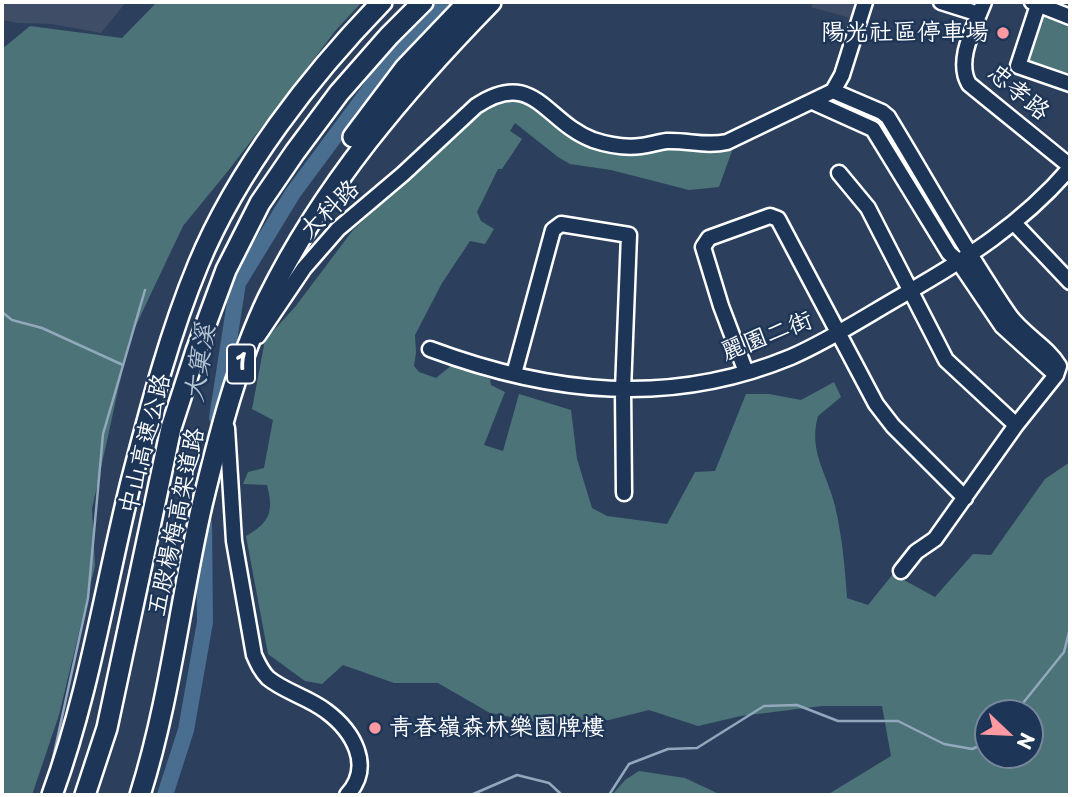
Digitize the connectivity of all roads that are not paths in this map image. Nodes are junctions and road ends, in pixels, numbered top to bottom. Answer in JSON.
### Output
{"nodes":[{"id":1,"x":382,"y":2,"type":"edge"},
{"id":2,"x":423,"y":2,"type":"edge"},
{"id":3,"x":468,"y":2,"type":"edge"},
{"id":4,"x":491,"y":2,"type":"edge"},
{"id":5,"x":865,"y":2,"type":"edge"},
{"id":6,"x":941,"y":2,"type":"edge"},
{"id":7,"x":1034,"y":3,"type":"edge"},
{"id":8,"x":982,"y":8,"type":"edge"},
{"id":9,"x":1070,"y":17,"type":"edge"},
{"id":10,"x":1070,"y":83,"type":"edge"},
{"id":11,"x":833,"y":91,"type":"junction"},
{"id":12,"x":813,"y":102,"type":"junction"},
{"id":13,"x":908,"y":152,"type":"junction"},
{"id":14,"x":892,"y":160,"type":"junction"},
{"id":15,"x":1070,"y":167,"type":"edge"},
{"id":16,"x":839,"y":173,"type":"dead end"},
{"id":17,"x":1015,"y":223,"type":"junction"},
{"id":18,"x":964,"y":258,"type":"junction"},
{"id":19,"x":1070,"y":282,"type":"edge"},
{"id":20,"x":909,"y":291,"type":"junction"},
{"id":21,"x":839,"y":332,"type":"junction"},
{"id":22,"x":430,"y":349,"type":"dead end"},
{"id":23,"x":747,"y":372,"type":"junction"},
{"id":24,"x":514,"y":374,"type":"junction"},
{"id":25,"x":622,"y":390,"type":"junction"},
{"id":26,"x":1016,"y":425,"type":"junction"},
{"id":27,"x":624,"y":494,"type":"dead end"},
{"id":28,"x":965,"y":498,"type":"junction"},
{"id":29,"x":901,"y":571,"type":"dead end"},
{"id":30,"x":52,"y":795,"type":"edge"},
{"id":31,"x":85,"y":795,"type":"edge"},
{"id":32,"x":128,"y":795,"type":"edge"},
{"id":33,"x":140,"y":795,"type":"edge"},
{"id":34,"x":347,"y":795,"type":"edge"}],
"edges":[{"from":1,"to":30,"type":"highway","name":"中山高速公路"},
{"from":2,"to":31,"type":"highway","name":"中山高速公路","number":"1"},
{"from":3,"to":32,"type":"highway","name":"五股楊梅高架道路","number":"1"},
{"from":4,"to":33,"type":"highway","name":"五股楊梅高架道路","number":"1"},
{"from":5,"to":11,"type":"street"},
{"from":6,"to":8,"type":"street"},
{"from":7,"to":9,"type":"street"},
{"from":7,"to":10,"type":"street"},
{"from":8,"to":15,"type":"street","name":"忠孝路"},
{"from":11,"to":12,"type":"street","name":"大科路"},
{"from":11,"to":13,"type":"street"},
{"from":12,"to":14,"type":"street"},
{"from":12,"to":34,"type":"street","name":"大科路"},
{"from":13,"to":14,"type":"street"},
{"from":13,"to":18,"type":"street"},
{"from":14,"to":18,"type":"street"},
{"from":15,"to":17,"type":"street","name":"麗園二街"},
{"from":16,"to":20,"type":"street"},
{"from":17,"to":18,"type":"street","name":"麗園二街"},
{"from":17,"to":19,"type":"street"},
{"from":18,"to":20,"type":"street","name":"麗園二街"},
{"from":18,"to":26,"type":"street"},
{"from":20,"to":21,"type":"street","name":"麗園二街"},
{"from":20,"to":26,"type":"street"},
{"from":21,"to":23,"type":"street","name":"麗園二街"},
{"from":21,"to":23,"type":"street"},
{"from":21,"to":28,"type":"street"},
{"from":22,"to":24,"type":"street","name":"麗園二街"},
{"from":23,"to":25,"type":"street","name":"麗園二街"},
{"from":24,"to":25,"type":"street","name":"麗園二街"},
{"from":24,"to":25,"type":"street"},
{"from":25,"to":27,"type":"street"},
{"from":26,"to":28,"type":"street"},
{"from":28,"to":29,"type":"street"}]}
